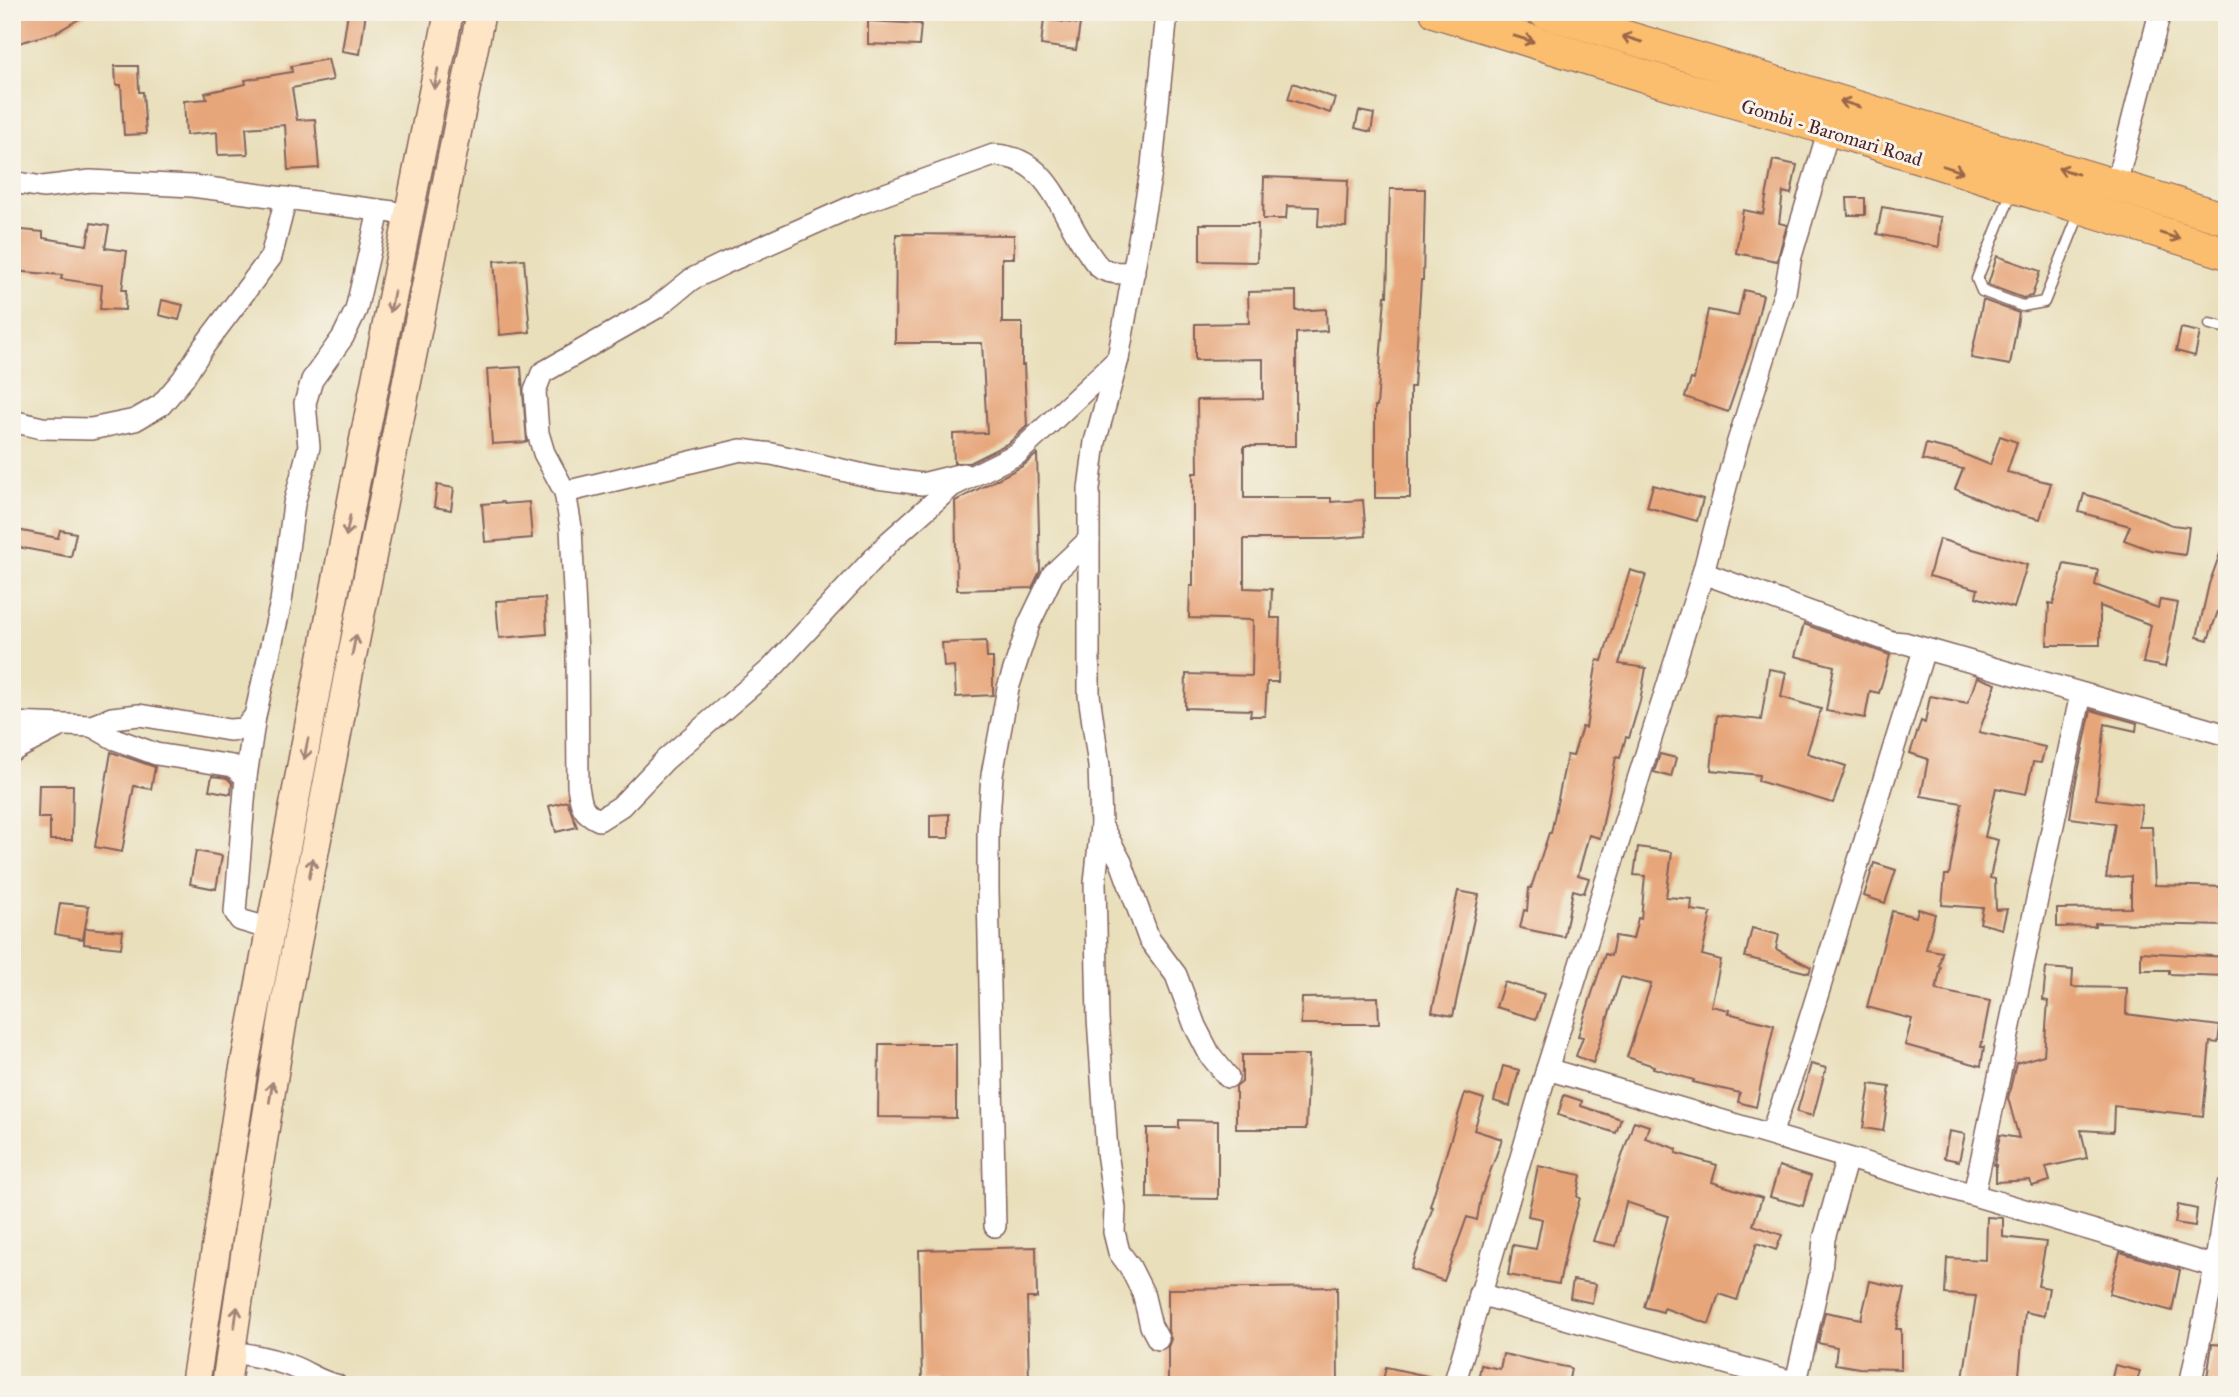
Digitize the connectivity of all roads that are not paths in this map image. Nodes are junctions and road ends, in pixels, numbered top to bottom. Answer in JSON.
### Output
{"nodes":[{"id":1,"x":449,"y":12,"type":"edge"},
{"id":2,"x":481,"y":12,"type":"edge"},
{"id":3,"x":1167,"y":12,"type":"edge"},
{"id":4,"x":1436,"y":12,"type":"edge"},
{"id":5,"x":1544,"y":12,"type":"edge"},
{"id":6,"x":2160,"y":12,"type":"edge"},
{"id":7,"x":1829,"y":129,"type":"junction"},
{"id":8,"x":12,"y":182,"type":"edge"},
{"id":9,"x":2116,"y":186,"type":"junction"},
{"id":10,"x":2013,"y":188,"type":"junction"},
{"id":11,"x":286,"y":198,"type":"junction"},
{"id":12,"x":2081,"y":209,"type":"junction"},
{"id":13,"x":379,"y":211,"type":"junction"},
{"id":14,"x":409,"y":215,"type":"junction"},
{"id":15,"x":2227,"y":219,"type":"edge"},
{"id":16,"x":2227,"y":253,"type":"edge"},
{"id":17,"x":1134,"y":272,"type":"junction"},
{"id":18,"x":2210,"y":324,"type":"dead end"},
{"id":19,"x":2227,"y":328,"type":"edge"},
{"id":20,"x":1118,"y":359,"type":"junction"},
{"id":21,"x":12,"y":421,"type":"edge"},
{"id":22,"x":983,"y":470,"type":"junction"},
{"id":23,"x":565,"y":492,"type":"junction"},
{"id":24,"x":1089,"y":540,"type":"junction"},
{"id":25,"x":1703,"y":573,"type":"junction"},
{"id":26,"x":1924,"y":650,"type":"junction"},
{"id":27,"x":2081,"y":694,"type":"junction"},
{"id":28,"x":255,"y":716,"type":"junction"},
{"id":29,"x":12,"y":723,"type":"edge"},
{"id":30,"x":62,"y":725,"type":"junction"},
{"id":31,"x":92,"y":726,"type":"junction"},
{"id":32,"x":2227,"y":735,"type":"edge"},
{"id":33,"x":12,"y":751,"type":"edge"},
{"id":34,"x":246,"y":777,"type":"junction"},
{"id":35,"x":1101,"y":825,"type":"junction"},
{"id":36,"x":271,"y":929,"type":"junction"},
{"id":37,"x":1547,"y":1069,"type":"junction"},
{"id":38,"x":1228,"y":1077,"type":"dead end"},
{"id":39,"x":1771,"y":1134,"type":"junction"},
{"id":40,"x":1847,"y":1158,"type":"junction"},
{"id":41,"x":2227,"y":1188,"type":"edge"},
{"id":42,"x":1974,"y":1194,"type":"junction"},
{"id":43,"x":995,"y":1226,"type":"dead end"},
{"id":44,"x":2221,"y":1269,"type":"edge"},
{"id":45,"x":1479,"y":1294,"type":"junction"},
{"id":46,"x":1158,"y":1339,"type":"dead end"},
{"id":47,"x":231,"y":1352,"type":"junction"},
{"id":48,"x":1797,"y":1384,"type":"edge"},
{"id":49,"x":195,"y":1385,"type":"edge"},
{"id":50,"x":226,"y":1385,"type":"edge"},
{"id":51,"x":336,"y":1385,"type":"edge"},
{"id":52,"x":1454,"y":1385,"type":"edge"},
{"id":53,"x":2190,"y":1385,"type":"edge"}],
"edges":[{"from":1,"to":14,"type":"main road","one_way":true},
{"from":47,"to":2,"type":"main road","one_way":true},
{"from":3,"to":17,"type":"street"},
{"from":4,"to":7,"type":"main road","name":"Gombi - Baromari Road","one_way":true},
{"from":9,"to":5,"type":"main road","name":"Gombi - Baromari Road","one_way":true},
{"from":6,"to":9,"type":"street"},
{"from":7,"to":10,"type":"main road","name":"Gombi - Baromari Road","one_way":true},
{"from":7,"to":25,"type":"street"},
{"from":8,"to":11,"type":"street"},
{"from":9,"to":15,"type":"main road","name":"Gombi - Baromari Road"},
{"from":10,"to":12,"type":"main road","name":"Gombi - Baromari Road"},
{"from":10,"to":12,"type":"lane"},
{"from":11,"to":13,"type":"street"},
{"from":11,"to":21,"type":"street"},
{"from":12,"to":16,"type":"main road","name":"Gombi - Baromari Road","one_way":true},
{"from":13,"to":14,"type":"street"},
{"from":13,"to":28,"type":"street"},
{"from":14,"to":36,"type":"main road","one_way":true},
{"from":17,"to":20,"type":"street"},
{"from":17,"to":23,"type":"street"},
{"from":18,"to":19,"type":"lane"},
{"from":20,"to":22,"type":"street"},
{"from":20,"to":24,"type":"street"},
{"from":22,"to":23,"type":"street"},
{"from":22,"to":23,"type":"street"},
{"from":24,"to":35,"type":"street"},
{"from":24,"to":43,"type":"street"},
{"from":25,"to":26,"type":"street"},
{"from":25,"to":37,"type":"street"},
{"from":26,"to":27,"type":"street"},
{"from":26,"to":39,"type":"street"},
{"from":27,"to":32,"type":"street"},
{"from":27,"to":42,"type":"street"},
{"from":28,"to":31,"type":"street"},
{"from":28,"to":34,"type":"street"},
{"from":29,"to":30,"type":"street"},
{"from":30,"to":31,"type":"street"},
{"from":30,"to":33,"type":"street"},
{"from":31,"to":34,"type":"street"},
{"from":34,"to":36,"type":"street"},
{"from":35,"to":38,"type":"street"},
{"from":35,"to":46,"type":"street"},
{"from":36,"to":49,"type":"main road"},
{"from":37,"to":39,"type":"street"},
{"from":37,"to":45,"type":"street"},
{"from":39,"to":40,"type":"street"},
{"from":40,"to":42,"type":"street"},
{"from":40,"to":48,"type":"street"},
{"from":41,"to":44,"type":"street"},
{"from":42,"to":44,"type":"street"},
{"from":44,"to":53,"type":"street"},
{"from":45,"to":48,"type":"street"},
{"from":45,"to":52,"type":"street"},
{"from":47,"to":50,"type":"main road"},
{"from":47,"to":51,"type":"street"}]}
